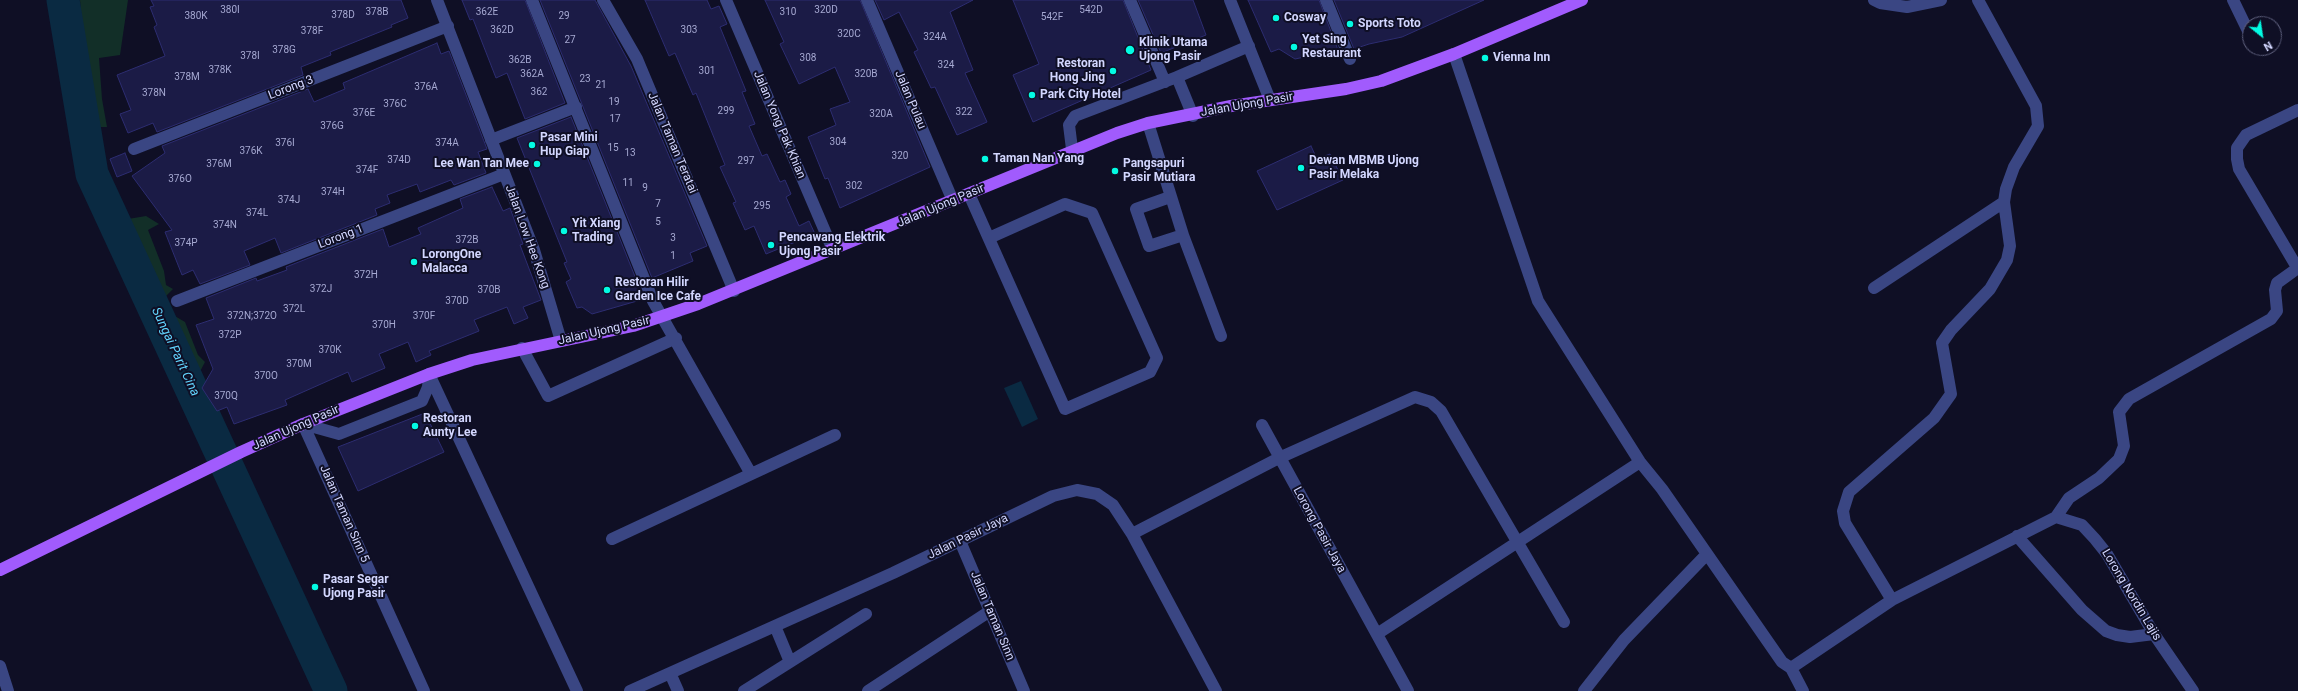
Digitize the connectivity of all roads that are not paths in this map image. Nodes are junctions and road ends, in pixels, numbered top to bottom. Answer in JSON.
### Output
{"nodes":[{"id":1,"x":437,"y":0,"type":"edge"},
{"id":2,"x":532,"y":0,"type":"edge"},
{"id":3,"x":603,"y":0,"type":"edge"},
{"id":4,"x":726,"y":0,"type":"edge"},
{"id":5,"x":867,"y":0,"type":"edge"},
{"id":6,"x":1130,"y":0,"type":"edge"},
{"id":7,"x":1230,"y":0,"type":"edge"},
{"id":8,"x":1326,"y":0,"type":"edge"},
{"id":9,"x":1582,"y":0,"type":"edge"},
{"id":10,"x":1874,"y":0,"type":"edge"},
{"id":11,"x":1941,"y":0,"type":"edge"},
{"id":12,"x":1978,"y":0,"type":"edge"},
{"id":13,"x":2233,"y":0,"type":"edge"},
{"id":14,"x":2242,"y":19,"type":"edge"},
{"id":15,"x":448,"y":26,"type":"junction"},
{"id":16,"x":1249,"y":46,"type":"junction"},
{"id":17,"x":1454,"y":54,"type":"junction"},
{"id":18,"x":1350,"y":59,"type":"dead end"},
{"id":19,"x":1177,"y":77,"type":"junction"},
{"id":20,"x":1165,"y":82,"type":"junction"},
{"id":21,"x":1270,"y":100,"type":"junction"},
{"id":22,"x":576,"y":108,"type":"junction"},
{"id":23,"x":2298,"y":110,"type":"edge"},
{"id":24,"x":1193,"y":116,"type":"junction"},
{"id":25,"x":1148,"y":123,"type":"junction"},
{"id":26,"x":491,"y":140,"type":"junction"},
{"id":27,"x":1072,"y":149,"type":"junction"},
{"id":28,"x":134,"y":150,"type":"dead end"},
{"id":29,"x":504,"y":174,"type":"junction"},
{"id":30,"x":969,"y":194,"type":"junction"},
{"id":31,"x":1170,"y":197,"type":"junction"},
{"id":32,"x":953,"y":201,"type":"junction"},
{"id":33,"x":2004,"y":202,"type":"junction"},
{"id":34,"x":1183,"y":234,"type":"junction"},
{"id":35,"x":989,"y":238,"type":"junction"},
{"id":36,"x":833,"y":250,"type":"junction"},
{"id":37,"x":2298,"y":269,"type":"edge"},
{"id":38,"x":1874,"y":288,"type":"dead end"},
{"id":39,"x":734,"y":291,"type":"junction"},
{"id":40,"x":178,"y":301,"type":"dead end"},
{"id":41,"x":663,"y":316,"type":"junction"},
{"id":42,"x":1221,"y":336,"type":"dead end"},
{"id":43,"x":676,"y":338,"type":"junction"},
{"id":44,"x":561,"y":341,"type":"junction"},
{"id":45,"x":522,"y":348,"type":"junction"},
{"id":46,"x":429,"y":374,"type":"junction"},
{"id":47,"x":303,"y":424,"type":"junction"},
{"id":48,"x":1262,"y":424,"type":"dead end"},
{"id":49,"x":835,"y":435,"type":"dead end"},
{"id":50,"x":1279,"y":458,"type":"junction"},
{"id":51,"x":1640,"y":462,"type":"junction"},
{"id":52,"x":751,"y":474,"type":"junction"},
{"id":53,"x":2056,"y":517,"type":"junction"},
{"id":54,"x":1132,"y":534,"type":"junction"},
{"id":55,"x":2017,"y":536,"type":"junction"},
{"id":56,"x":612,"y":539,"type":"dead end"},
{"id":57,"x":960,"y":541,"type":"junction"},
{"id":58,"x":1518,"y":544,"type":"junction"},
{"id":59,"x":1707,"y":554,"type":"junction"},
{"id":60,"x":0,"y":570,"type":"edge"},
{"id":61,"x":1892,"y":600,"type":"junction"},
{"id":62,"x":990,"y":611,"type":"junction"},
{"id":63,"x":866,"y":614,"type":"dead end"},
{"id":64,"x":1564,"y":622,"type":"dead end"},
{"id":65,"x":775,"y":626,"type":"junction"},
{"id":66,"x":1377,"y":634,"type":"junction"},
{"id":67,"x":2154,"y":634,"type":"junction"},
{"id":68,"x":790,"y":662,"type":"junction"},
{"id":69,"x":0,"y":666,"type":"edge"},
{"id":70,"x":1791,"y":668,"type":"junction"},
{"id":71,"x":670,"y":673,"type":"junction"},
{"id":72,"x":648,"y":687,"type":"edge"},
{"id":73,"x":8,"y":691,"type":"edge"},
{"id":74,"x":424,"y":691,"type":"edge"},
{"id":75,"x":577,"y":691,"type":"edge"},
{"id":76,"x":630,"y":691,"type":"edge"},
{"id":77,"x":678,"y":691,"type":"edge"},
{"id":78,"x":744,"y":691,"type":"edge"},
{"id":79,"x":868,"y":691,"type":"edge"},
{"id":80,"x":1024,"y":691,"type":"edge"},
{"id":81,"x":1216,"y":691,"type":"edge"},
{"id":82,"x":1408,"y":691,"type":"edge"},
{"id":83,"x":1584,"y":691,"type":"edge"},
{"id":84,"x":1803,"y":691,"type":"edge"},
{"id":85,"x":2192,"y":691,"type":"edge"}],
"edges":[{"from":1,"to":15,"type":"street","name":"Jalan Low Hee Kong"},
{"from":2,"to":22,"type":"street"},
{"from":3,"to":39,"type":"street","name":"Jalan Taman Teratai"},
{"from":4,"to":36,"type":"street","name":"Jalan Yong Pak Khian"},
{"from":5,"to":32,"type":"street","name":"Jalan Pulau"},
{"from":6,"to":20,"type":"street"},
{"from":7,"to":16,"type":"street"},
{"from":8,"to":18,"type":"street"},
{"from":9,"to":17,"type":"main road","name":"Jalan Ujong Pasir"},
{"from":10,"to":11,"type":"street"},
{"from":12,"to":33,"type":"street"},
{"from":13,"to":14,"type":"street"},
{"from":15,"to":26,"type":"street","name":"Jalan Low Hee Kong"},
{"from":15,"to":28,"type":"street","name":"Lorong 3"},
{"from":16,"to":19,"type":"street"},
{"from":16,"to":21,"type":"street"},
{"from":17,"to":21,"type":"main road","name":"Jalan Ujong Pasir"},
{"from":17,"to":51,"type":"street"},
{"from":19,"to":20,"type":"street"},
{"from":19,"to":24,"type":"street"},
{"from":20,"to":27,"type":"street"},
{"from":21,"to":24,"type":"main road","name":"Jalan Ujong Pasir"},
{"from":22,"to":26,"type":"street"},
{"from":22,"to":41,"type":"street"},
{"from":23,"to":37,"type":"street"},
{"from":24,"to":25,"type":"main road","name":"Jalan Ujong Pasir"},
{"from":25,"to":27,"type":"main road","name":"Jalan Ujong Pasir"},
{"from":25,"to":31,"type":"street"},
{"from":26,"to":29,"type":"street","name":"Jalan Low Hee Kong"},
{"from":27,"to":30,"type":"main road","name":"Jalan Ujong Pasir"},
{"from":29,"to":40,"type":"street","name":"Lorong 1"},
{"from":29,"to":44,"type":"street","name":"Jalan Low Hee Kong"},
{"from":30,"to":32,"type":"main road","name":"Jalan Ujong Pasir"},
{"from":30,"to":35,"type":"street"},
{"from":31,"to":34,"type":"street"},
{"from":31,"to":34,"type":"street"},
{"from":32,"to":36,"type":"main road","name":"Jalan Ujong Pasir"},
{"from":33,"to":38,"type":"street"},
{"from":33,"to":61,"type":"street"},
{"from":34,"to":42,"type":"street"},
{"from":35,"to":35,"type":"street"},
{"from":36,"to":39,"type":"main road","name":"Jalan Ujong Pasir"},
{"from":37,"to":53,"type":"street"},
{"from":39,"to":41,"type":"main road","name":"Jalan Ujong Pasir"},
{"from":41,"to":43,"type":"street"},
{"from":41,"to":44,"type":"main road","name":"Jalan Ujong Pasir"},
{"from":43,"to":45,"type":"street"},
{"from":43,"to":52,"type":"street"},
{"from":44,"to":45,"type":"main road","name":"Jalan Ujong Pasir"},
{"from":45,"to":46,"type":"main road","name":"Jalan Ujong Pasir"},
{"from":46,"to":47,"type":"main road","name":"Jalan Ujong Pasir"},
{"from":46,"to":47,"type":"street"},
{"from":46,"to":75,"type":"street"},
{"from":47,"to":60,"type":"main road","name":"Jalan Ujong Pasir"},
{"from":47,"to":74,"type":"street","name":"Jalan Taman Sinn 5"},
{"from":48,"to":50,"type":"street","name":"Lorong Pasir Jaya"},
{"from":49,"to":52,"type":"street"},
{"from":50,"to":54,"type":"street"},
{"from":50,"to":58,"type":"street"},
{"from":50,"to":66,"type":"street","name":"Lorong Pasir Jaya"},
{"from":51,"to":58,"type":"street"},
{"from":51,"to":59,"type":"street"},
{"from":52,"to":56,"type":"street"},
{"from":53,"to":55,"type":"street"},
{"from":53,"to":67,"type":"street","name":"Lorong Nordin Lajis"},
{"from":54,"to":57,"type":"street","name":"Jalan Pasir Jaya"},
{"from":54,"to":81,"type":"street","name":"Jalan Pasir Jaya"},
{"from":55,"to":61,"type":"street"},
{"from":55,"to":67,"type":"street"},
{"from":57,"to":62,"type":"street","name":"Jalan Taman Sinn"},
{"from":57,"to":65,"type":"street","name":"Jalan Pasir Jaya"},
{"from":58,"to":64,"type":"street"},
{"from":58,"to":66,"type":"street"},
{"from":59,"to":70,"type":"street"},
{"from":59,"to":83,"type":"street"},
{"from":61,"to":70,"type":"street"},
{"from":62,"to":79,"type":"street"},
{"from":62,"to":80,"type":"street","name":"Jalan Taman Sinn"},
{"from":63,"to":68,"type":"street"},
{"from":65,"to":68,"type":"street"},
{"from":65,"to":71,"type":"street","name":"Jalan Pasir Jaya"},
{"from":66,"to":82,"type":"street","name":"Lorong Pasir Jaya"},
{"from":67,"to":85,"type":"street","name":"Lorong Nordin Lajis"},
{"from":68,"to":78,"type":"street"},
{"from":69,"to":73,"type":"street"},
{"from":70,"to":84,"type":"street"},
{"from":71,"to":72,"type":"street","name":"Jalan Pasir Jaya"},
{"from":71,"to":77,"type":"street"},
{"from":72,"to":76,"type":"street","name":"Jalan Pasir Jaya"}]}
